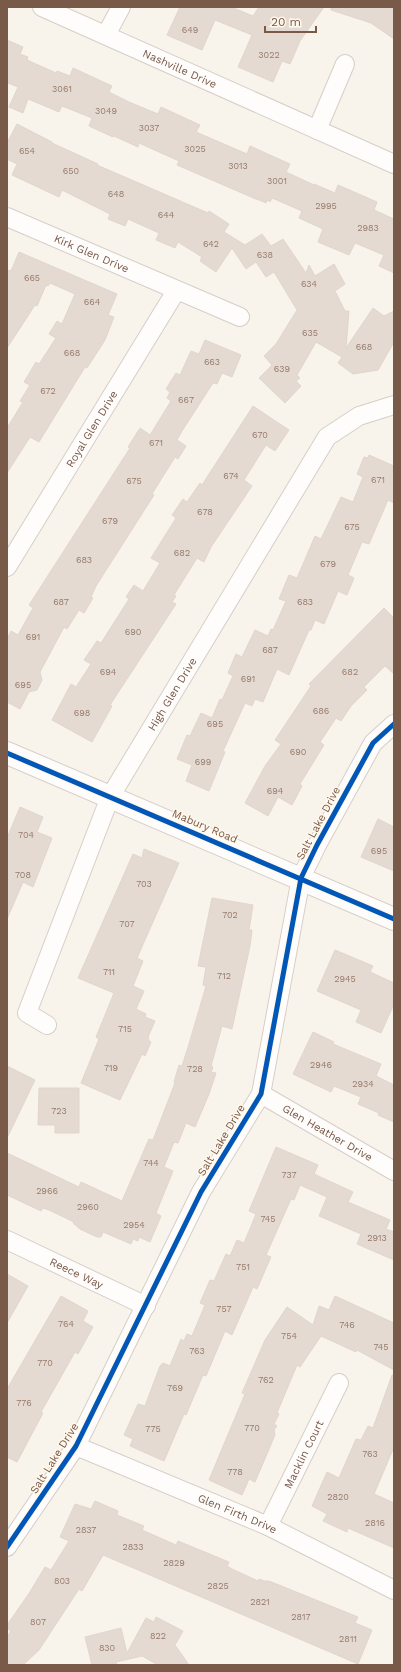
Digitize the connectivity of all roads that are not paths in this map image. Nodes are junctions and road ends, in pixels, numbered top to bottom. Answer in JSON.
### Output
{"nodes":[{"id":1,"x":42,"y":7,"type":"edge"},
{"id":2,"x":121,"y":7,"type":"edge"},
{"id":3,"x":106,"y":35,"type":"junction"},
{"id":4,"x":345,"y":64,"type":"dead end"},
{"id":5,"x":317,"y":130,"type":"junction"},
{"id":6,"x":394,"y":164,"type":"edge"},
{"id":7,"x":7,"y":217,"type":"edge"},
{"id":8,"x":176,"y":291,"type":"junction"},
{"id":9,"x":240,"y":317,"type":"dead end"},
{"id":10,"x":394,"y":405,"type":"edge"},
{"id":11,"x":7,"y":566,"type":"edge"},
{"id":12,"x":394,"y":724,"type":"edge"},
{"id":13,"x":7,"y":753,"type":"edge"},
{"id":14,"x":110,"y":797,"type":"junction"},
{"id":15,"x":301,"y":878,"type":"junction"},
{"id":16,"x":394,"y":919,"type":"edge"},
{"id":17,"x":47,"y":1025,"type":"dead end"},
{"id":18,"x":261,"y":1094,"type":"junction"},
{"id":19,"x":394,"y":1171,"type":"edge"},
{"id":20,"x":7,"y":1240,"type":"edge"},
{"id":21,"x":146,"y":1306,"type":"junction"},
{"id":22,"x":339,"y":1383,"type":"dead end"},
{"id":23,"x":76,"y":1446,"type":"junction"},
{"id":24,"x":268,"y":1526,"type":"junction"},
{"id":25,"x":7,"y":1547,"type":"edge"},
{"id":26,"x":394,"y":1590,"type":"edge"}],
"edges":[{"from":1,"to":3,"type":"street","name":"Nashville Drive"},
{"from":2,"to":3,"type":"street"},
{"from":3,"to":5,"type":"street","name":"Nashville Drive"},
{"from":4,"to":5,"type":"street"},
{"from":5,"to":6,"type":"street","name":"Nashville Drive"},
{"from":7,"to":8,"type":"street","name":"Kirk Glen Drive"},
{"from":8,"to":9,"type":"street","name":"Kirk Glen Drive"},
{"from":8,"to":11,"type":"street","name":"Royal Glen Drive"},
{"from":10,"to":14,"type":"street","name":"High Glen Drive"},
{"from":12,"to":15,"type":"street","name":"Salt Lake Drive"},
{"from":13,"to":14,"type":"main road","name":"Mabury Road"},
{"from":14,"to":15,"type":"main road","name":"Mabury Road"},
{"from":14,"to":17,"type":"street","name":"High Glen Drive"},
{"from":15,"to":16,"type":"main road","name":"Mabury Road"},
{"from":15,"to":18,"type":"street","name":"Salt Lake Drive"},
{"from":18,"to":19,"type":"street","name":"Glen Heather Drive"},
{"from":18,"to":21,"type":"street","name":"Salt Lake Drive"},
{"from":20,"to":21,"type":"street","name":"Reece Way"},
{"from":21,"to":23,"type":"street","name":"Salt Lake Drive"},
{"from":22,"to":24,"type":"street","name":"Macklin Court"},
{"from":23,"to":24,"type":"street","name":"Glen Firth Drive"},
{"from":23,"to":25,"type":"street","name":"Salt Lake Drive"},
{"from":24,"to":26,"type":"street","name":"Glen Firth Drive"}]}
